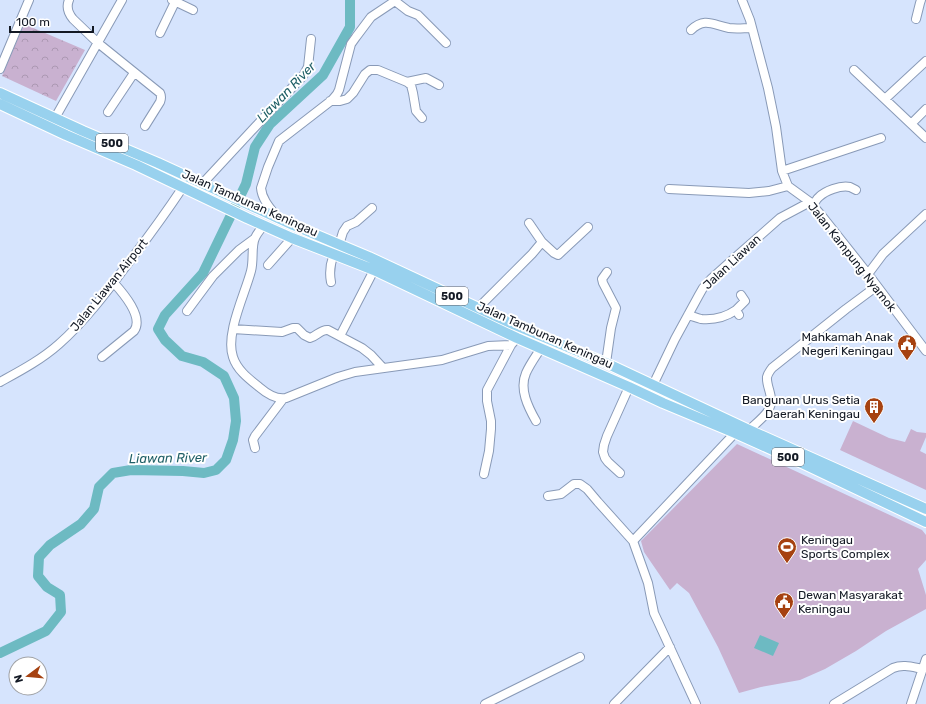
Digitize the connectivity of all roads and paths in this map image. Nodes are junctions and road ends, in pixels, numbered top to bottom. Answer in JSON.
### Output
{"nodes":[{"id":1,"x":29,"y":0,"type":"edge"},
{"id":2,"x":69,"y":0,"type":"edge"},
{"id":3,"x":742,"y":0,"type":"edge"},
{"id":4,"x":922,"y":0,"type":"edge"},
{"id":5,"x":119,"y":1,"type":"edge"},
{"id":6,"x":174,"y":1,"type":"edge"},
{"id":7,"x":395,"y":1,"type":"edge"},
{"id":8,"x":193,"y":10,"type":"dead end"},
{"id":9,"x":916,"y":19,"type":"dead end"},
{"id":10,"x":752,"y":28,"type":"junction"},
{"id":11,"x":691,"y":30,"type":"dead end"},
{"id":12,"x":160,"y":33,"type":"dead end"},
{"id":13,"x":311,"y":40,"type":"dead end"},
{"id":14,"x":98,"y":42,"type":"junction"},
{"id":15,"x":446,"y":42,"type":"dead end"},
{"id":16,"x":926,"y":61,"type":"edge"},
{"id":17,"x":0,"y":69,"type":"edge"},
{"id":18,"x":854,"y":70,"type":"dead end"},
{"id":19,"x":134,"y":73,"type":"junction"},
{"id":20,"x":406,"y":82,"type":"junction"},
{"id":21,"x":438,"y":85,"type":"dead end"},
{"id":22,"x":0,"y":93,"type":"edge"},
{"id":23,"x":885,"y":99,"type":"junction"},
{"id":24,"x":330,"y":101,"type":"junction"},
{"id":25,"x":0,"y":104,"type":"edge"},
{"id":26,"x":926,"y":109,"type":"edge"},
{"id":27,"x":108,"y":112,"type":"dead end"},
{"id":28,"x":55,"y":118,"type":"junction"},
{"id":29,"x":422,"y":118,"type":"dead end"},
{"id":30,"x":911,"y":124,"type":"junction"},
{"id":31,"x":145,"y":126,"type":"dead end"},
{"id":32,"x":881,"y":138,"type":"dead end"},
{"id":33,"x":926,"y":138,"type":"edge"},
{"id":34,"x":782,"y":171,"type":"junction"},
{"id":35,"x":203,"y":183,"type":"junction"},
{"id":36,"x":788,"y":186,"type":"junction"},
{"id":37,"x":183,"y":187,"type":"junction"},
{"id":38,"x":669,"y":188,"type":"dead end"},
{"id":39,"x":856,"y":190,"type":"dead end"},
{"id":40,"x":811,"y":204,"type":"junction"},
{"id":41,"x":372,"y":208,"type":"dead end"},
{"id":42,"x":926,"y":214,"type":"edge"},
{"id":43,"x":278,"y":218,"type":"junction"},
{"id":44,"x":529,"y":223,"type":"dead end"},
{"id":45,"x":290,"y":224,"type":"junction"},
{"id":46,"x":264,"y":225,"type":"junction"},
{"id":47,"x":588,"y":227,"type":"dead end"},
{"id":48,"x":292,"y":238,"type":"junction"},
{"id":49,"x":254,"y":239,"type":"junction"},
{"id":50,"x":542,"y":242,"type":"junction"},
{"id":51,"x":339,"y":245,"type":"junction"},
{"id":52,"x":331,"y":253,"type":"junction"},
{"id":53,"x":268,"y":265,"type":"dead end"},
{"id":54,"x":374,"y":270,"type":"junction"},
{"id":55,"x":607,"y":272,"type":"dead end"},
{"id":56,"x":868,"y":274,"type":"junction"},
{"id":57,"x":331,"y":282,"type":"dead end"},
{"id":58,"x":114,"y":283,"type":"junction"},
{"id":59,"x":877,"y":286,"type":"junction"},
{"id":60,"x":741,"y":295,"type":"dead end"},
{"id":61,"x":478,"y":308,"type":"junction"},
{"id":62,"x":187,"y":311,"type":"dead end"},
{"id":63,"x":688,"y":315,"type":"junction"},
{"id":64,"x":233,"y":329,"type":"junction"},
{"id":65,"x":340,"y":336,"type":"junction"},
{"id":66,"x":514,"y":342,"type":"junction"},
{"id":67,"x":541,"y":348,"type":"junction"},
{"id":68,"x":926,"y":351,"type":"edge"},
{"id":69,"x":102,"y":356,"type":"dead end"},
{"id":70,"x":606,"y":363,"type":"junction"},
{"id":71,"x":383,"y":368,"type":"junction"},
{"id":72,"x":0,"y":382,"type":"edge"},
{"id":73,"x":653,"y":385,"type":"junction"},
{"id":74,"x":630,"y":387,"type":"junction"},
{"id":75,"x":283,"y":399,"type":"junction"},
{"id":76,"x":536,"y":421,"type":"dead end"},
{"id":77,"x":749,"y":430,"type":"junction"},
{"id":78,"x":735,"y":433,"type":"junction"},
{"id":79,"x":255,"y":448,"type":"dead end"},
{"id":80,"x":620,"y":473,"type":"dead end"},
{"id":81,"x":484,"y":474,"type":"dead end"},
{"id":82,"x":548,"y":496,"type":"dead end"},
{"id":83,"x":926,"y":509,"type":"edge"},
{"id":84,"x":926,"y":522,"type":"edge"},
{"id":85,"x":634,"y":541,"type":"junction"},
{"id":86,"x":670,"y":647,"type":"junction"},
{"id":87,"x":580,"y":658,"type":"dead end"},
{"id":88,"x":926,"y":659,"type":"edge"},
{"id":89,"x":923,"y":669,"type":"junction"},
{"id":90,"x":485,"y":704,"type":"edge"},
{"id":91,"x":614,"y":704,"type":"edge"},
{"id":92,"x":696,"y":704,"type":"edge"},
{"id":93,"x":834,"y":704,"type":"edge"},
{"id":94,"x":911,"y":704,"type":"edge"}],
"edges":[{"from":1,"to":17,"type":"street"},
{"from":2,"to":14,"type":"street"},
{"from":3,"to":10,"type":"street"},
{"from":4,"to":9,"type":"street"},
{"from":5,"to":14,"type":"street"},
{"from":6,"to":8,"type":"street"},
{"from":6,"to":12,"type":"street"},
{"from":7,"to":15,"type":"street"},
{"from":7,"to":24,"type":"street"},
{"from":10,"to":11,"type":"street"},
{"from":10,"to":34,"type":"street"},
{"from":13,"to":35,"type":"street"},
{"from":14,"to":19,"type":"street"},
{"from":14,"to":28,"type":"street"},
{"from":16,"to":23,"type":"street"},
{"from":18,"to":23,"type":"street"},
{"from":19,"to":27,"type":"street"},
{"from":19,"to":31,"type":"street"},
{"from":20,"to":21,"type":"street"},
{"from":20,"to":24,"type":"street"},
{"from":20,"to":29,"type":"street"},
{"from":22,"to":28,"type":"main road","name":"Jalan Tambunan Keningau","number":"500"},
{"from":23,"to":30,"type":"street"},
{"from":24,"to":43,"type":"street"},
{"from":25,"to":37,"type":"main road","name":"Jalan Tambunan Keningau","number":"500"},
{"from":26,"to":30,"type":"street"},
{"from":28,"to":35,"type":"main road","name":"Jalan Tambunan Keningau","number":"500"},
{"from":30,"to":33,"type":"street"},
{"from":32,"to":34,"type":"street"},
{"from":34,"to":36,"type":"street"},
{"from":35,"to":43,"type":"main road","name":"Jalan Tambunan Keningau","number":"500"},
{"from":36,"to":38,"type":"street"},
{"from":36,"to":40,"type":"street","name":"Jalan Kampung Nyamok"},
{"from":37,"to":46,"type":"main road","name":"Jalan Tambunan Keningau","number":"500"},
{"from":37,"to":58,"type":"street","name":"Jalan Liawan Airport"},
{"from":39,"to":40,"type":"street","name":"Jalan Liawan"},
{"from":40,"to":56,"type":"street","name":"Jalan Kampung Nyamok"},
{"from":40,"to":63,"type":"street","name":"Jalan Liawan"},
{"from":41,"to":51,"type":"street"},
{"from":42,"to":56,"type":"street"},
{"from":43,"to":45,"type":"main road","name":"Jalan Tambunan Keningau","number":"500"},
{"from":44,"to":50,"type":"street"},
{"from":45,"to":51,"type":"main road","name":"Jalan Tambunan Keningau","number":"500"},
{"from":45,"to":52,"type":"main road"},
{"from":46,"to":48,"type":"main road","name":"Jalan Tambunan Keningau","number":"500"},
{"from":46,"to":49,"type":"street"},
{"from":47,"to":50,"type":"street"},
{"from":48,"to":52,"type":"main road","name":"Jalan Tambunan Keningau","number":"500"},
{"from":48,"to":53,"type":"street"},
{"from":49,"to":62,"type":"street"},
{"from":49,"to":64,"type":"street"},
{"from":50,"to":61,"type":"street"},
{"from":51,"to":61,"type":"main road","name":"Jalan Tambunan Keningau","number":"500"},
{"from":52,"to":54,"type":"main road","name":"Jalan Tambunan Keningau","number":"500"},
{"from":52,"to":57,"type":"street"},
{"from":54,"to":65,"type":"street"},
{"from":54,"to":66,"type":"main road","name":"Jalan Tambunan Keningau","number":"500"},
{"from":55,"to":70,"type":"street"},
{"from":56,"to":59,"type":"street","name":"Jalan Kampung Nyamok"},
{"from":58,"to":69,"type":"street"},
{"from":58,"to":72,"type":"street","name":"Jalan Liawan Airport"},
{"from":59,"to":68,"type":"street","name":"Jalan Kampung Nyamok"},
{"from":59,"to":77,"type":"street"},
{"from":60,"to":63,"type":"street"},
{"from":61,"to":70,"type":"main road","name":"Jalan Tambunan Keningau","number":"500"},
{"from":63,"to":73,"type":"street","name":"Jalan Liawan"},
{"from":64,"to":65,"type":"street"},
{"from":64,"to":75,"type":"street"},
{"from":65,"to":71,"type":"street"},
{"from":66,"to":67,"type":"main road","name":"Jalan Tambunan Keningau","number":"500"},
{"from":66,"to":71,"type":"street"},
{"from":66,"to":81,"type":"street"},
{"from":67,"to":74,"type":"main road","name":"Jalan Tambunan Keningau","number":"500"},
{"from":67,"to":76,"type":"street"},
{"from":70,"to":73,"type":"main road","name":"Jalan Tambunan Keningau","number":"500"},
{"from":71,"to":75,"type":"street"},
{"from":73,"to":77,"type":"main road","name":"Jalan Tambunan Keningau","number":"500"},
{"from":74,"to":78,"type":"main road","name":"Jalan Tambunan Keningau","number":"500"},
{"from":74,"to":80,"type":"street"},
{"from":75,"to":79,"type":"street"},
{"from":77,"to":83,"type":"main road","name":"Jalan Tambunan Keningau","number":"500"},
{"from":78,"to":84,"type":"main road","name":"Jalan Tambunan Keningau","number":"500"},
{"from":78,"to":85,"type":"street"},
{"from":82,"to":85,"type":"street"},
{"from":85,"to":86,"type":"street"},
{"from":86,"to":91,"type":"street"},
{"from":86,"to":92,"type":"street"},
{"from":87,"to":90,"type":"street"},
{"from":88,"to":89,"type":"street"},
{"from":89,"to":93,"type":"street"},
{"from":89,"to":94,"type":"street"}]}
